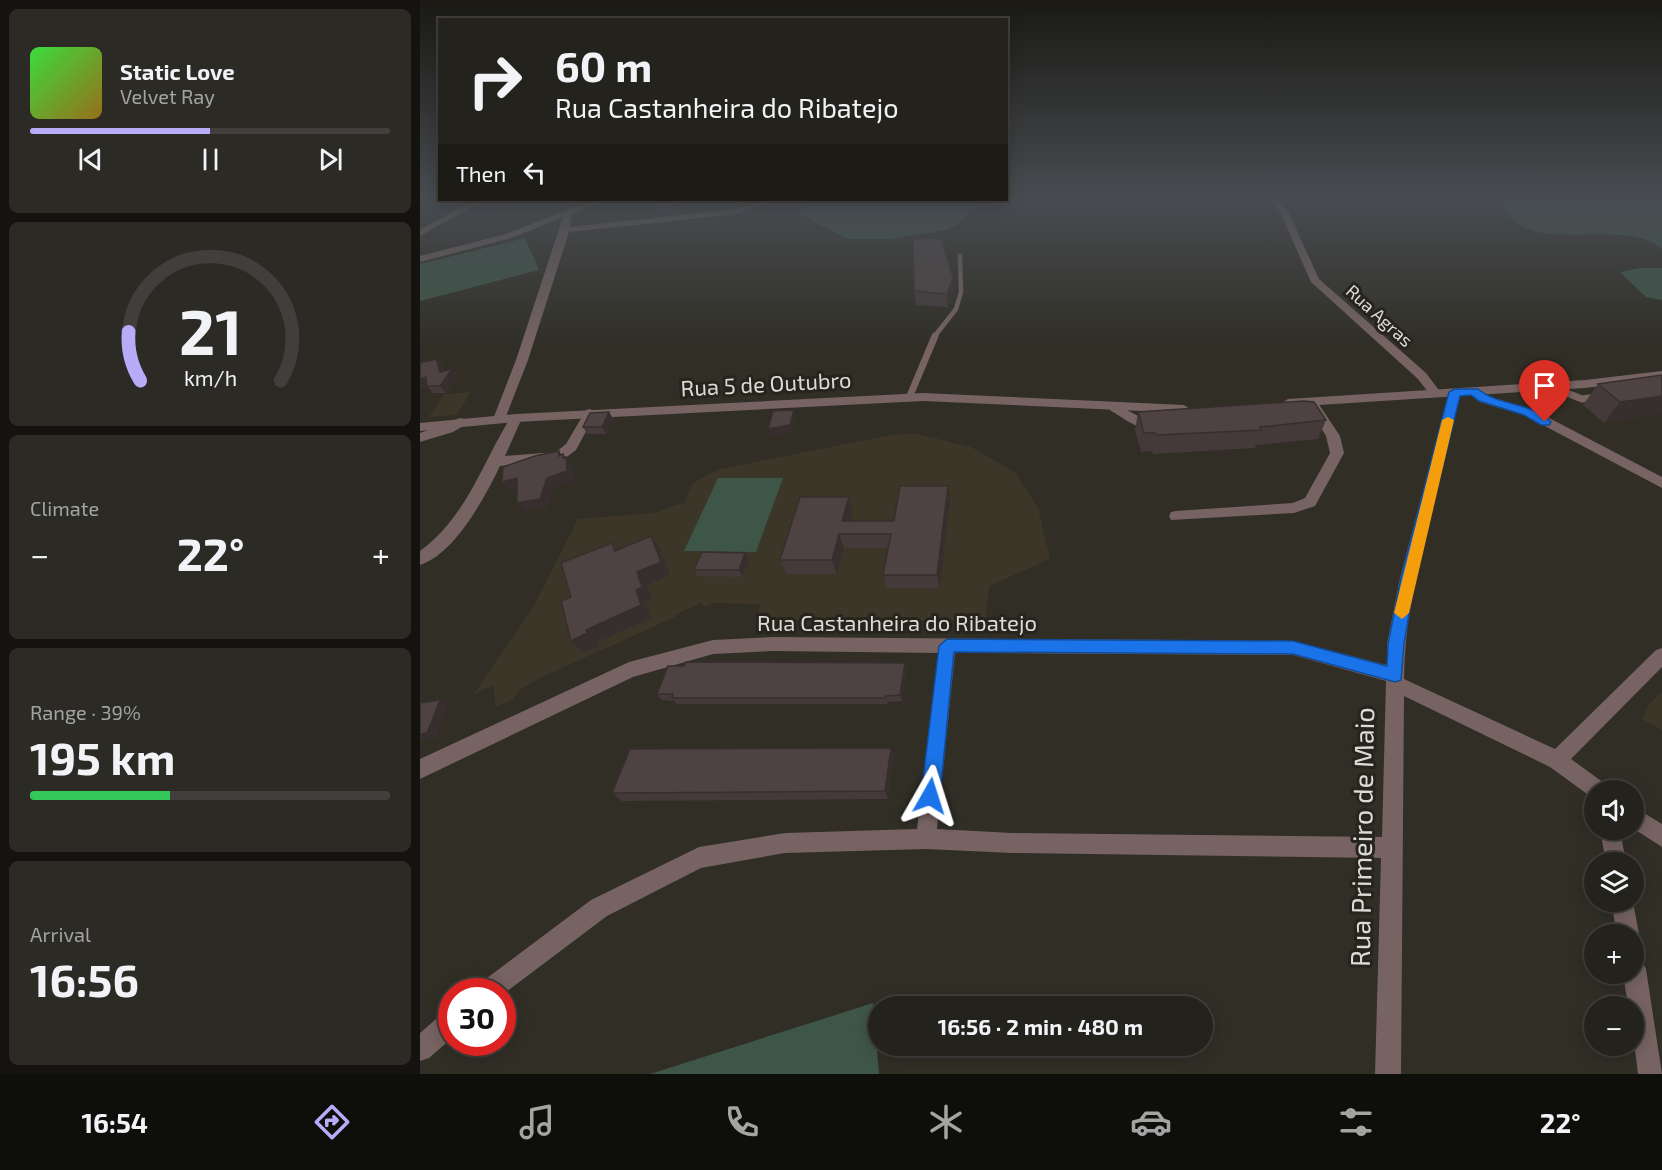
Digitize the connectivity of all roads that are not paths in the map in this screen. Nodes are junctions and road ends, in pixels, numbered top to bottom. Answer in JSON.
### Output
{"nodes":[{"id":1,"x":462,"y":248,"type":"edge"},
{"id":2,"x":559,"y":248,"type":"edge"},
{"id":3,"x":1300,"y":248,"type":"edge"},
{"id":4,"x":960,"y":256,"type":"dead end"},
{"id":5,"x":420,"y":259,"type":"edge"},
{"id":6,"x":1662,"y":375,"type":"edge"},
{"id":7,"x":1552,"y":387,"type":"junction"},
{"id":8,"x":1474,"y":391,"type":"junction"},
{"id":9,"x":1455,"y":392,"type":"junction"},
{"id":10,"x":1435,"y":393,"type":"junction"},
{"id":11,"x":1605,"y":396,"type":"edge"},
{"id":12,"x":909,"y":398,"type":"junction"},
{"id":13,"x":1314,"y":406,"type":"junction"},
{"id":14,"x":1115,"y":408,"type":"junction"},
{"id":15,"x":1200,"y":408,"type":"edge"},
{"id":16,"x":1280,"y":409,"type":"edge"},
{"id":17,"x":590,"y":413,"type":"junction"},
{"id":18,"x":516,"y":418,"type":"junction"},
{"id":19,"x":499,"y":419,"type":"junction"},
{"id":20,"x":460,"y":422,"type":"junction"},
{"id":21,"x":1180,"y":423,"type":"edge"},
{"id":22,"x":420,"y":427,"type":"edge"},
{"id":23,"x":420,"y":438,"type":"edge"},
{"id":24,"x":495,"y":462,"type":"junction"},
{"id":25,"x":1662,"y":483,"type":"edge"},
{"id":26,"x":1176,"y":516,"type":"dead end"},
{"id":27,"x":420,"y":559,"type":"edge"},
{"id":28,"x":947,"y":646,"type":"junction"},
{"id":29,"x":1662,"y":655,"type":"edge"},
{"id":30,"x":1395,"y":679,"type":"junction"},
{"id":31,"x":1557,"y":760,"type":"junction"},
{"id":32,"x":420,"y":769,"type":"edge"},
{"id":33,"x":1584,"y":780,"type":"edge"},
{"id":34,"x":1644,"y":824,"type":"edge"},
{"id":35,"x":1662,"y":837,"type":"edge"},
{"id":36,"x":926,"y":839,"type":"junction"},
{"id":37,"x":1392,"y":848,"type":"junction"},
{"id":38,"x":506,"y":978,"type":"edge"},
{"id":39,"x":1636,"y":984,"type":"edge"},
{"id":40,"x":438,"y":1034,"type":"edge"},
{"id":41,"x":420,"y":1049,"type":"edge"},
{"id":42,"x":1388,"y":1074,"type":"edge"},
{"id":43,"x":1651,"y":1074,"type":"edge"}],
"edges":[{"from":1,"to":5,"type":"street"},
{"from":2,"to":19,"type":"street"},
{"from":3,"to":10,"type":"street","name":"Rua Agras"},
{"from":4,"to":12,"type":"lane"},
{"from":6,"to":7,"type":"street"},
{"from":7,"to":8,"type":"street"},
{"from":7,"to":11,"type":"lane"},
{"from":8,"to":9,"type":"street"},
{"from":8,"to":25,"type":"street"},
{"from":9,"to":10,"type":"street"},
{"from":9,"to":30,"type":"street","name":"Rua Primeiro de Maio"},
{"from":10,"to":13,"type":"street"},
{"from":12,"to":14,"type":"street","name":"Rua 5 de Outubro"},
{"from":12,"to":17,"type":"street","name":"Rua 5 de Outubro"},
{"from":13,"to":16,"type":"street"},
{"from":13,"to":26,"type":"street"},
{"from":14,"to":15,"type":"street","name":"Rua 5 de Outubro"},
{"from":14,"to":21,"type":"street","name":"Rua 5 de Outubro"},
{"from":17,"to":18,"type":"street","name":"Rua 5 de Outubro"},
{"from":17,"to":24,"type":"street"},
{"from":18,"to":19,"type":"street","name":"Rua 5 de Outubro"},
{"from":18,"to":24,"type":"street"},
{"from":19,"to":20,"type":"street","name":"Rua 5 de Outubro"},
{"from":20,"to":22,"type":"street","name":"Rua 5 de Outubro"},
{"from":20,"to":23,"type":"street"},
{"from":24,"to":27,"type":"street"},
{"from":28,"to":30,"type":"street","name":"Rua Castanheira do Ribatejo"},
{"from":28,"to":32,"type":"street","name":"Rua Castanheira do Ribatejo"},
{"from":28,"to":36,"type":"street"},
{"from":29,"to":31,"type":"street"},
{"from":30,"to":31,"type":"street","name":"Rua Castanheira do Ribatejo"},
{"from":30,"to":37,"type":"street","name":"Rua Primeiro de Maio"},
{"from":31,"to":33,"type":"street","name":"Rua Castanheira do Ribatejo"},
{"from":34,"to":35,"type":"street"},
{"from":36,"to":37,"type":"street"},
{"from":36,"to":38,"type":"street"},
{"from":37,"to":42,"type":"street","name":"Rua Primeiro de Maio"},
{"from":39,"to":43,"type":"street"},
{"from":40,"to":41,"type":"street"}]}
